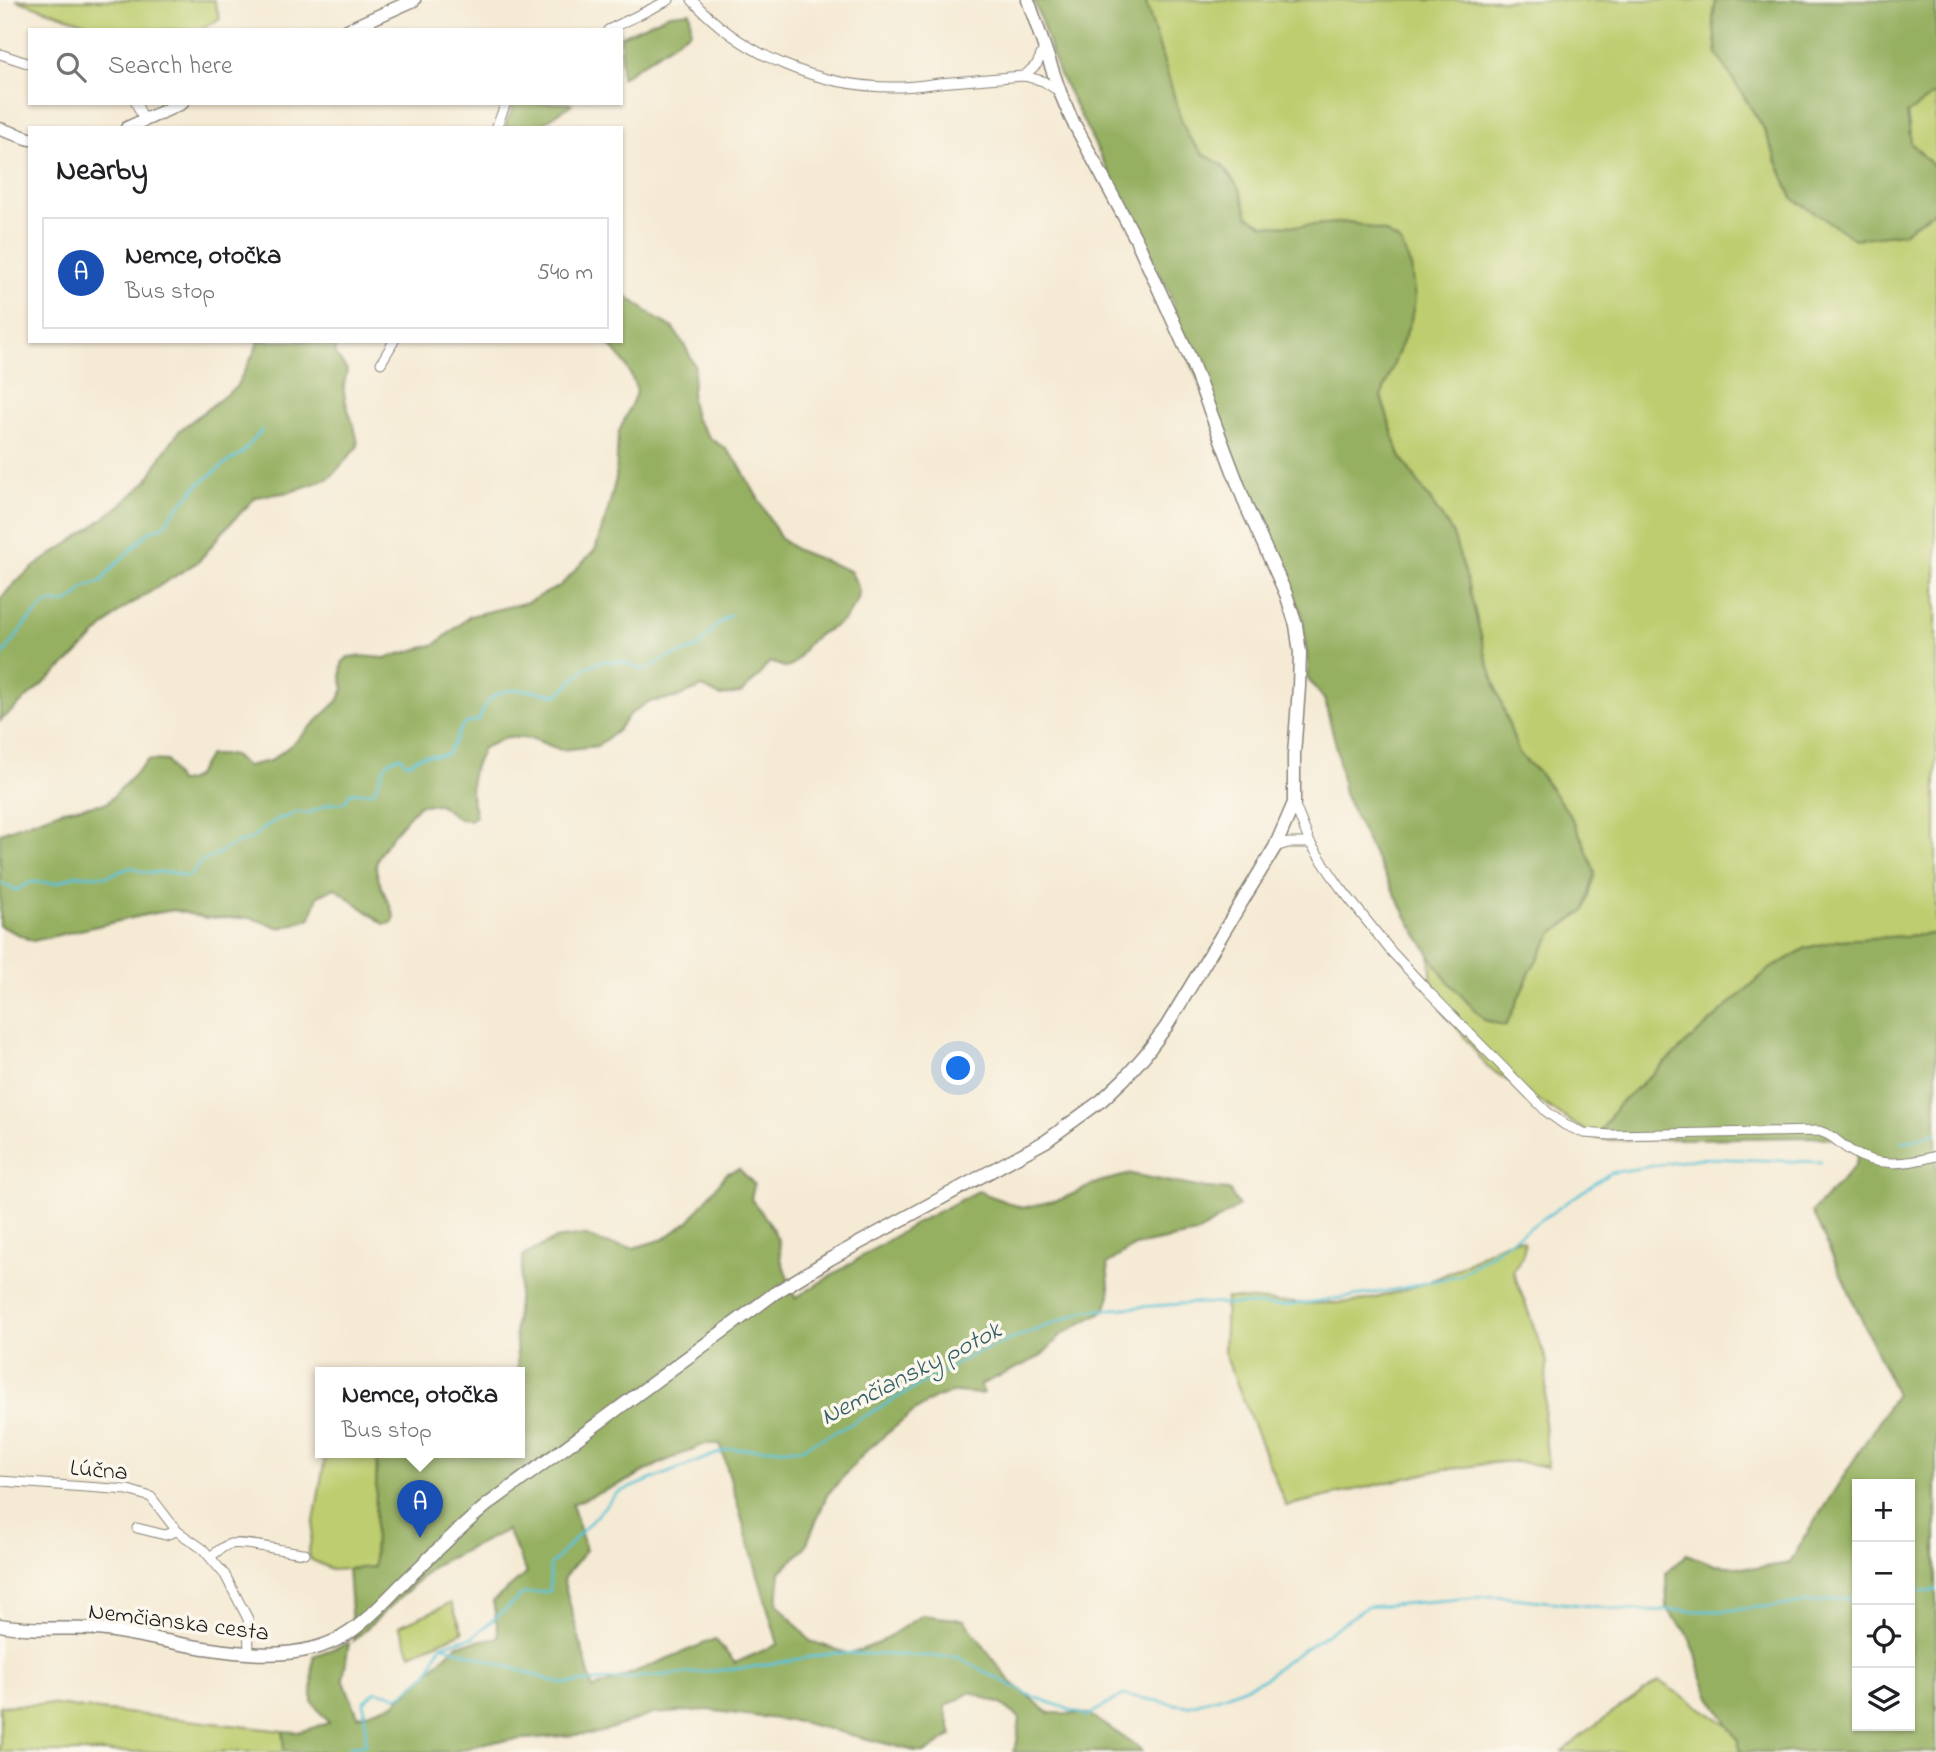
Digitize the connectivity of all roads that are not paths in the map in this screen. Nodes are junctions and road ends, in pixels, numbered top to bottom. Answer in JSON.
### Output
{"nodes":[{"id":1,"x":414,"y":0,"type":"edge"},
{"id":2,"x":669,"y":0,"type":"edge"},
{"id":3,"x":692,"y":0,"type":"edge"},
{"id":4,"x":1028,"y":0,"type":"edge"},
{"id":5,"x":351,"y":28,"type":"edge"},
{"id":6,"x":612,"y":28,"type":"edge"},
{"id":7,"x":1044,"y":48,"type":"junction"},
{"id":8,"x":0,"y":54,"type":"edge"},
{"id":9,"x":28,"y":63,"type":"edge"},
{"id":10,"x":1024,"y":76,"type":"junction"},
{"id":11,"x":1060,"y":92,"type":"junction"},
{"id":12,"x":137,"y":105,"type":"edge"},
{"id":13,"x":178,"y":105,"type":"edge"},
{"id":14,"x":505,"y":105,"type":"edge"},
{"id":15,"x":144,"y":120,"type":"junction"},
{"id":16,"x":131,"y":126,"type":"edge"},
{"id":17,"x":497,"y":126,"type":"edge"},
{"id":18,"x":0,"y":129,"type":"edge"},
{"id":19,"x":28,"y":138,"type":"edge"},
{"id":20,"x":393,"y":343,"type":"edge"},
{"id":21,"x":382,"y":363,"type":"dead end"},
{"id":22,"x":1294,"y":803,"type":"junction"},
{"id":23,"x":1310,"y":843,"type":"junction"},
{"id":24,"x":1275,"y":847,"type":"junction"},
{"id":25,"x":1936,"y":1156,"type":"edge"},
{"id":26,"x":0,"y":1481,"type":"edge"},
{"id":27,"x":137,"y":1528,"type":"dead end"},
{"id":28,"x":177,"y":1531,"type":"junction"},
{"id":29,"x":305,"y":1553,"type":"dead end"},
{"id":30,"x":211,"y":1556,"type":"junction"},
{"id":31,"x":0,"y":1625,"type":"edge"},
{"id":32,"x":249,"y":1653,"type":"junction"}],
"edges":[{"from":1,"to":5,"type":"street"},
{"from":2,"to":6,"type":"street"},
{"from":3,"to":10,"type":"street"},
{"from":4,"to":7,"type":"street"},
{"from":7,"to":10,"type":"street"},
{"from":7,"to":11,"type":"street"},
{"from":8,"to":9,"type":"street"},
{"from":10,"to":11,"type":"street"},
{"from":11,"to":22,"type":"street"},
{"from":12,"to":15,"type":"street"},
{"from":13,"to":15,"type":"street"},
{"from":14,"to":17,"type":"street"},
{"from":15,"to":16,"type":"street"},
{"from":18,"to":19,"type":"street"},
{"from":20,"to":21,"type":"street"},
{"from":22,"to":23,"type":"street"},
{"from":22,"to":24,"type":"street"},
{"from":23,"to":24,"type":"street"},
{"from":23,"to":25,"type":"street"},
{"from":24,"to":32,"type":"street","name":"Nemčianska cesta"},
{"from":26,"to":28,"type":"street","name":"Lúčna"},
{"from":27,"to":28,"type":"street"},
{"from":28,"to":30,"type":"street","name":"Lúčna"},
{"from":29,"to":30,"type":"street"},
{"from":30,"to":32,"type":"street","name":"Lúčna"},
{"from":31,"to":32,"type":"street","name":"Nemčianska cesta"}]}
